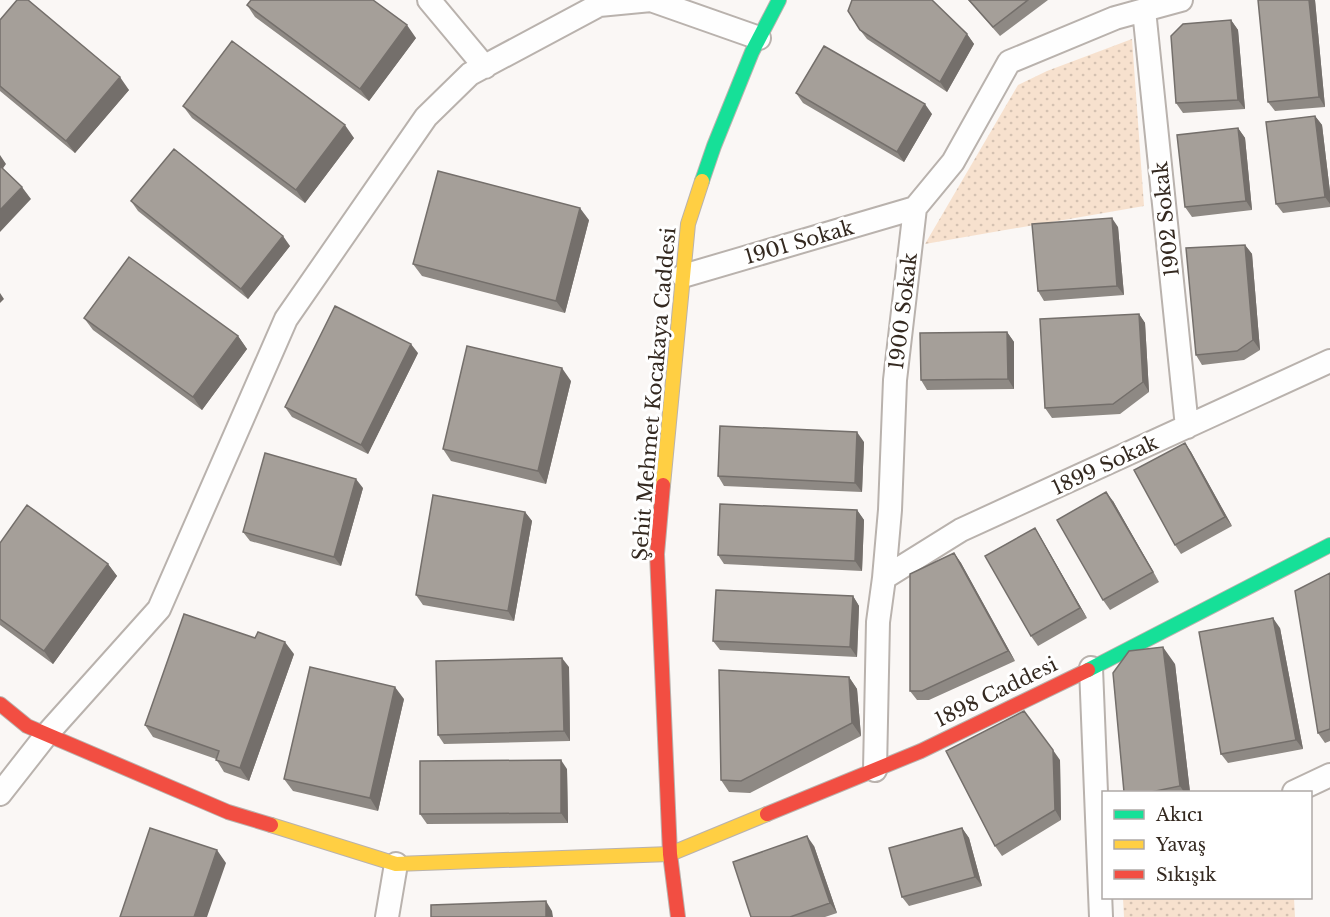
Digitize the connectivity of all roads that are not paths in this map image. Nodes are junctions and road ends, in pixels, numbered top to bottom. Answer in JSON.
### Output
{"nodes":[{"id":1,"x":429,"y":0,"type":"edge"},
{"id":2,"x":778,"y":0,"type":"edge"},
{"id":3,"x":1181,"y":0,"type":"edge"},
{"id":4,"x":1144,"y":10,"type":"junction"},
{"id":5,"x":759,"y":38,"type":"junction"},
{"id":6,"x":485,"y":67,"type":"junction"},
{"id":7,"x":915,"y":208,"type":"junction"},
{"id":8,"x":683,"y":276,"type":"junction"},
{"id":9,"x":1330,"y":361,"type":"edge"},
{"id":10,"x":1187,"y":427,"type":"junction"},
{"id":11,"x":1330,"y":545,"type":"edge"},
{"id":12,"x":884,"y":578,"type":"junction"},
{"id":13,"x":1090,"y":668,"type":"junction"},
{"id":14,"x":0,"y":704,"type":"edge"},
{"id":15,"x":47,"y":734,"type":"junction"},
{"id":16,"x":875,"y":770,"type":"junction"},
{"id":17,"x":1330,"y":775,"type":"edge"},
{"id":18,"x":1296,"y":791,"type":"edge"},
{"id":19,"x":0,"y":794,"type":"edge"},
{"id":20,"x":670,"y":854,"type":"junction"},
{"id":21,"x":396,"y":864,"type":"junction"},
{"id":22,"x":1102,"y":885,"type":"edge"},
{"id":23,"x":387,"y":917,"type":"edge"},
{"id":24,"x":678,"y":917,"type":"edge"},
{"id":25,"x":1101,"y":917,"type":"edge"}],
"edges":[{"from":1,"to":6,"type":"street"},
{"from":2,"to":5,"type":"street","name":"Şehit Mehmet Kocakaya Caddesi"},
{"from":3,"to":4,"type":"street"},
{"from":4,"to":7,"type":"street"},
{"from":4,"to":10,"type":"street","name":"1902 Sokak"},
{"from":5,"to":6,"type":"street"},
{"from":5,"to":8,"type":"street","name":"Şehit Mehmet Kocakaya Caddesi"},
{"from":6,"to":15,"type":"street"},
{"from":7,"to":8,"type":"street","name":"1901 Sokak"},
{"from":7,"to":12,"type":"street","name":"1900 Sokak"},
{"from":8,"to":20,"type":"street","name":"Şehit Mehmet Kocakaya Caddesi"},
{"from":9,"to":10,"type":"street","name":"1899 Sokak"},
{"from":10,"to":12,"type":"street","name":"1899 Sokak"},
{"from":11,"to":13,"type":"street","name":"1898 Caddesi"},
{"from":12,"to":16,"type":"street","name":"1900 Sokak"},
{"from":13,"to":16,"type":"street","name":"1898 Caddesi"},
{"from":13,"to":22,"type":"street"},
{"from":14,"to":15,"type":"street"},
{"from":15,"to":19,"type":"street"},
{"from":15,"to":21,"type":"street"},
{"from":16,"to":20,"type":"street","name":"1898 Caddesi"},
{"from":17,"to":18,"type":"street"},
{"from":20,"to":21,"type":"street"},
{"from":20,"to":24,"type":"street","name":"Şehit Mehmet Kocakaya Caddesi"},
{"from":21,"to":23,"type":"street"},
{"from":22,"to":25,"type":"street"}]}
